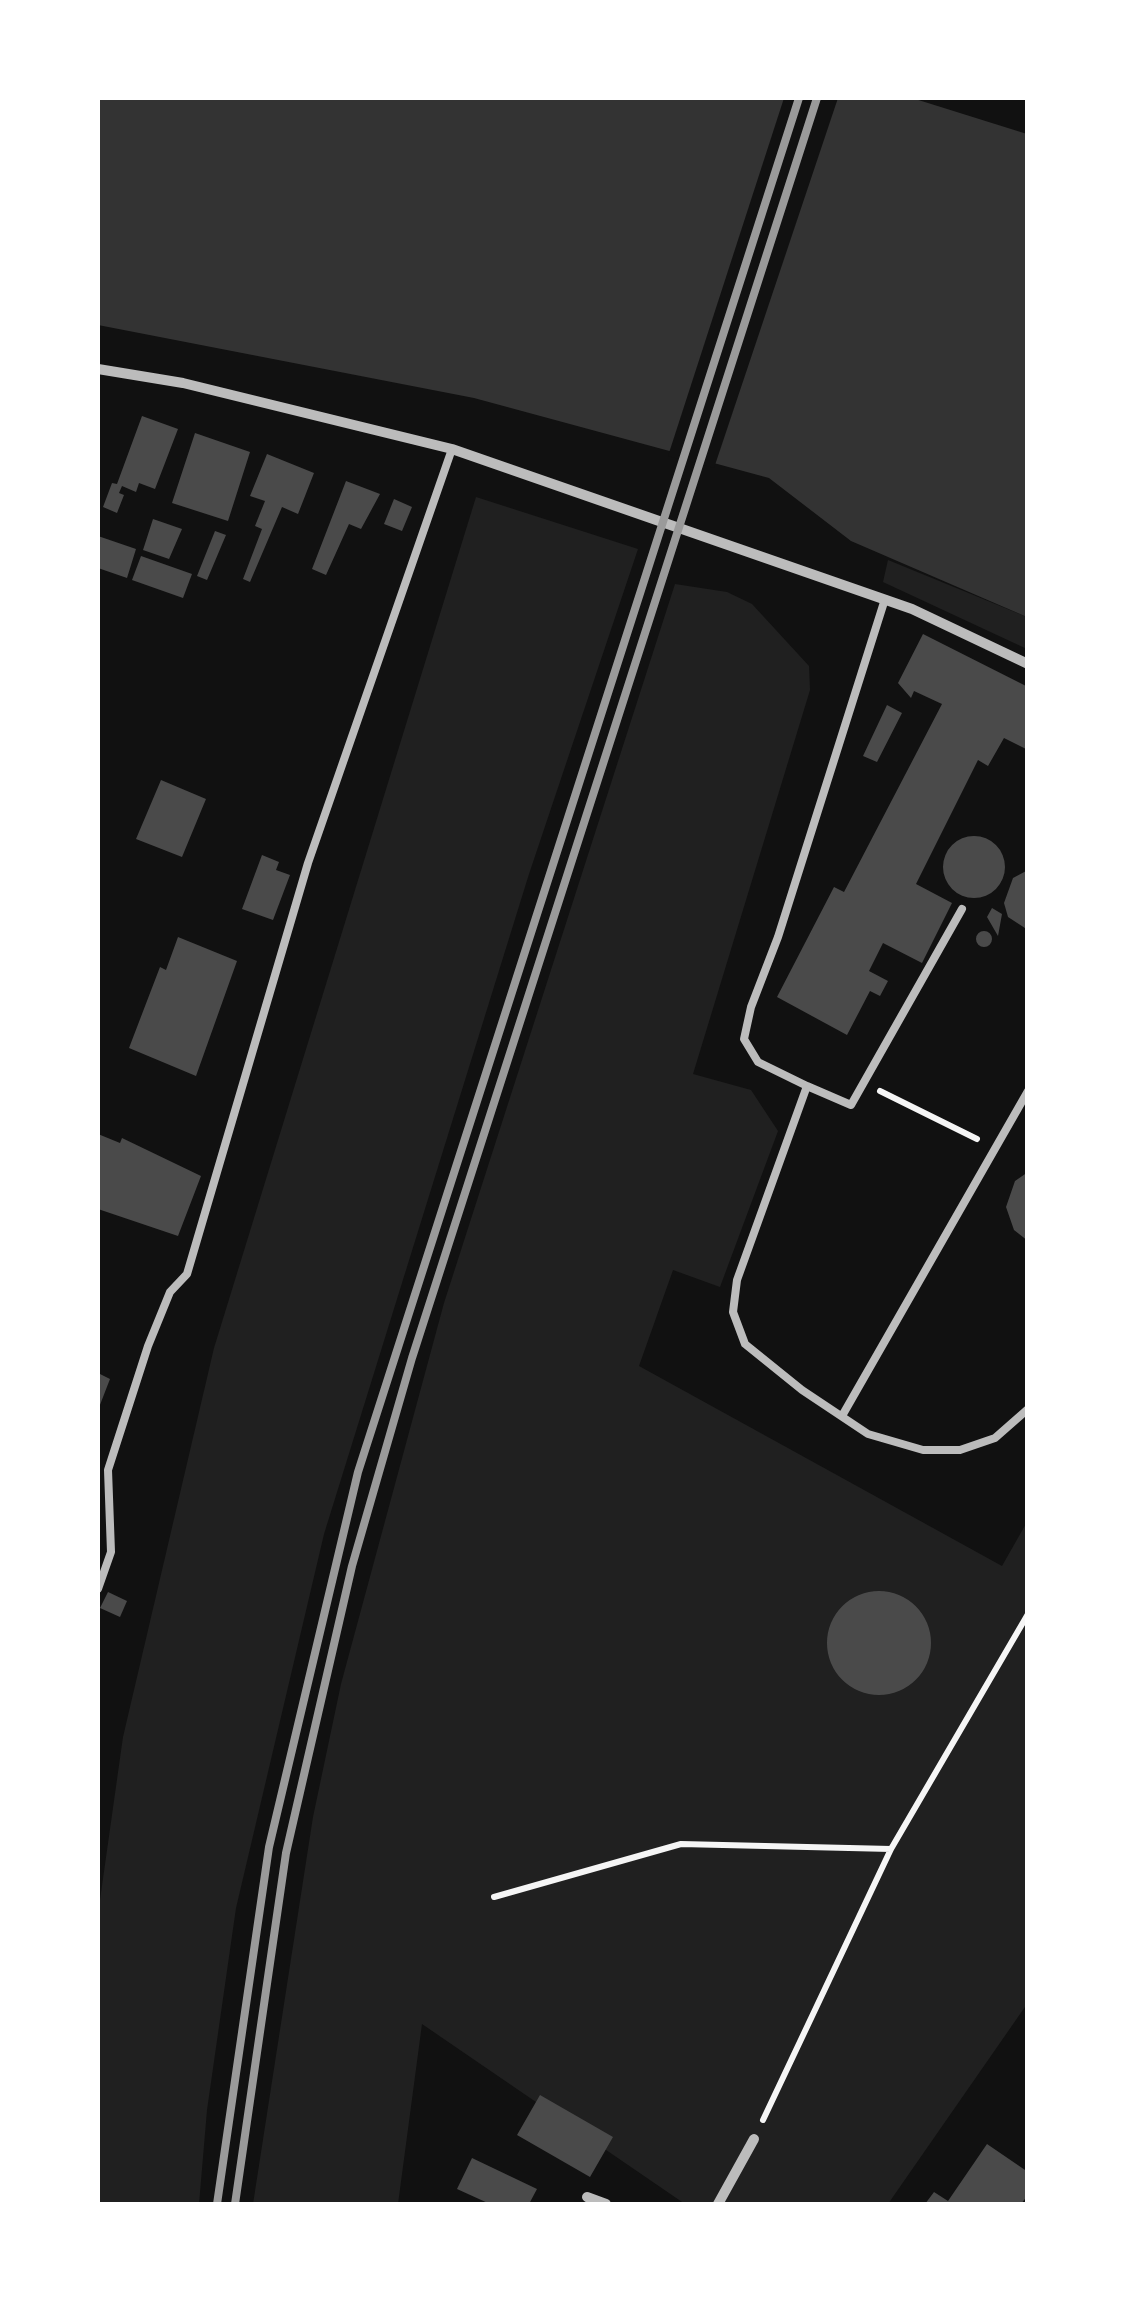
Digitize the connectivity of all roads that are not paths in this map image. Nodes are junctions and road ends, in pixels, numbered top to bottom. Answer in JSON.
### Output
{"nodes":[{"id":1,"x":98,"y":369,"type":"edge"},
{"id":2,"x":452,"y":449,"type":"junction"},
{"id":3,"x":884,"y":599,"type":"junction"},
{"id":4,"x":1028,"y":664,"type":"edge"},
{"id":5,"x":962,"y":909,"type":"dead end"},
{"id":6,"x":807,"y":1086,"type":"junction"},
{"id":7,"x":1028,"y":1091,"type":"edge"},
{"id":8,"x":1028,"y":1409,"type":"edge"},
{"id":9,"x":842,"y":1416,"type":"junction"},
{"id":10,"x":98,"y":1589,"type":"edge"},
{"id":11,"x":754,"y":2139,"type":"road end"},
{"id":12,"x":588,"y":2197,"type":"dead end"},
{"id":13,"x":606,"y":2204,"type":"edge"},
{"id":14,"x":718,"y":2204,"type":"edge"}],
"edges":[{"from":1,"to":2,"type":"street"},
{"from":2,"to":3,"type":"street"},
{"from":2,"to":10,"type":"lane"},
{"from":3,"to":4,"type":"street"},
{"from":3,"to":6,"type":"lane"},
{"from":5,"to":6,"type":"lane"},
{"from":6,"to":9,"type":"lane"},
{"from":7,"to":9,"type":"lane"},
{"from":8,"to":9,"type":"lane"},
{"from":11,"to":14,"type":"street"},
{"from":12,"to":13,"type":"street"}]}
